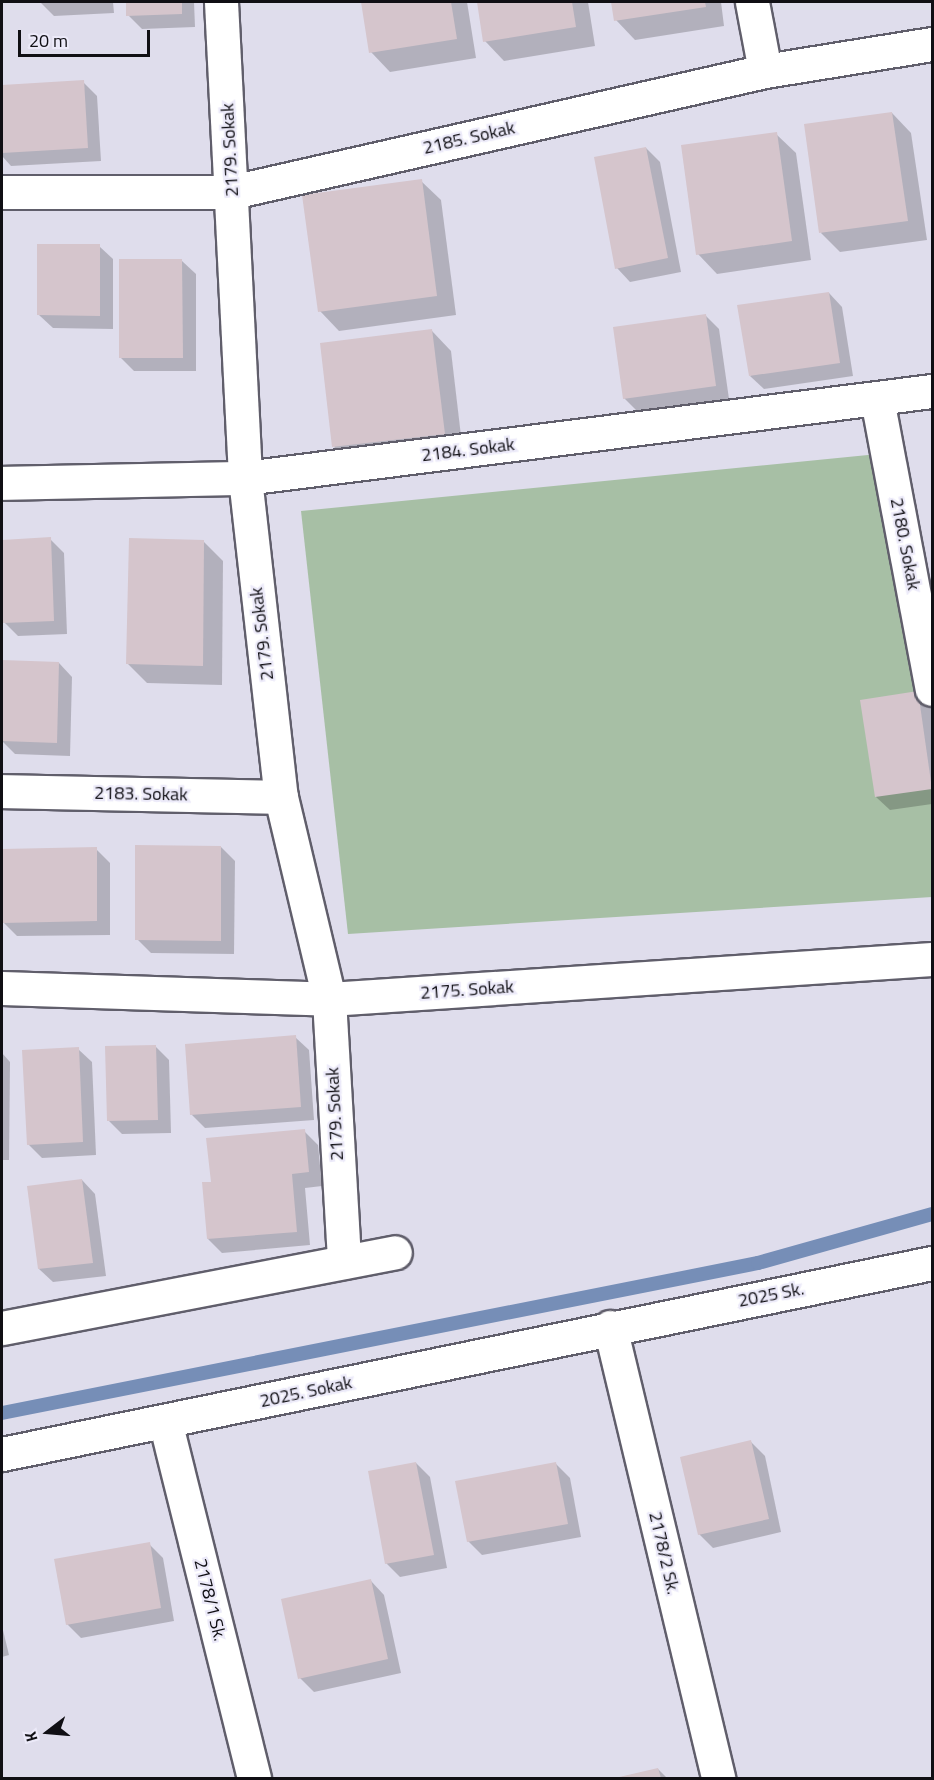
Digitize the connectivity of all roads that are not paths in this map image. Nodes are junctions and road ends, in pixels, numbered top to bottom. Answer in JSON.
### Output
{"nodes":[{"id":1,"x":221,"y":2,"type":"edge"},
{"id":2,"x":752,"y":2,"type":"edge"},
{"id":3,"x":933,"y":44,"type":"edge"},
{"id":4,"x":765,"y":71,"type":"junction"},
{"id":5,"x":2,"y":192,"type":"edge"},
{"id":6,"x":232,"y":192,"type":"junction"},
{"id":7,"x":933,"y":391,"type":"edge"},
{"id":8,"x":877,"y":399,"type":"junction"},
{"id":9,"x":244,"y":478,"type":"junction"},
{"id":10,"x":2,"y":483,"type":"edge"},
{"id":11,"x":933,"y":689,"type":"edge"},
{"id":12,"x":2,"y":791,"type":"edge"},
{"id":13,"x":281,"y":797,"type":"junction"},
{"id":14,"x":933,"y":959,"type":"edge"},
{"id":15,"x":2,"y":988,"type":"edge"},
{"id":16,"x":328,"y":999,"type":"junction"},
{"id":17,"x":395,"y":1252,"type":"dead end"},
{"id":18,"x":345,"y":1262,"type":"junction"},
{"id":19,"x":933,"y":1263,"type":"edge"},
{"id":20,"x":610,"y":1327,"type":"junction"},
{"id":21,"x":2,"y":1328,"type":"edge"},
{"id":22,"x":165,"y":1421,"type":"junction"},
{"id":23,"x":2,"y":1454,"type":"edge"},
{"id":24,"x":254,"y":1779,"type":"edge"},
{"id":25,"x":718,"y":1779,"type":"edge"}],
"edges":[{"from":1,"to":6,"type":"street","name":"2179. Sokak"},
{"from":2,"to":4,"type":"street"},
{"from":3,"to":4,"type":"street","name":"2185. Sokak"},
{"from":4,"to":6,"type":"street","name":"2185. Sokak"},
{"from":5,"to":6,"type":"street","name":"2185. Sokak"},
{"from":6,"to":9,"type":"street","name":"2179. Sokak"},
{"from":7,"to":8,"type":"street","name":"2184. Sokak"},
{"from":8,"to":9,"type":"street","name":"2184. Sokak"},
{"from":8,"to":11,"type":"street","name":"2180. Sokak"},
{"from":9,"to":10,"type":"street","name":"2184. Sokak"},
{"from":9,"to":13,"type":"street","name":"2179. Sokak"},
{"from":12,"to":13,"type":"street","name":"2183. Sokak"},
{"from":13,"to":16,"type":"street","name":"2179. Sokak"},
{"from":14,"to":16,"type":"street","name":"2175. Sokak"},
{"from":15,"to":16,"type":"street","name":"2175. Sokak"},
{"from":16,"to":18,"type":"street","name":"2179. Sokak"},
{"from":17,"to":18,"type":"street"},
{"from":18,"to":21,"type":"street"},
{"from":19,"to":20,"type":"street","name":"2025 Sk."},
{"from":20,"to":22,"type":"street","name":"2025. Sokak"},
{"from":20,"to":25,"type":"street","name":"2178/2 Sk."},
{"from":22,"to":23,"type":"street","name":"2025. Sokak"},
{"from":22,"to":24,"type":"street","name":"2178/1 Sk."}]}
